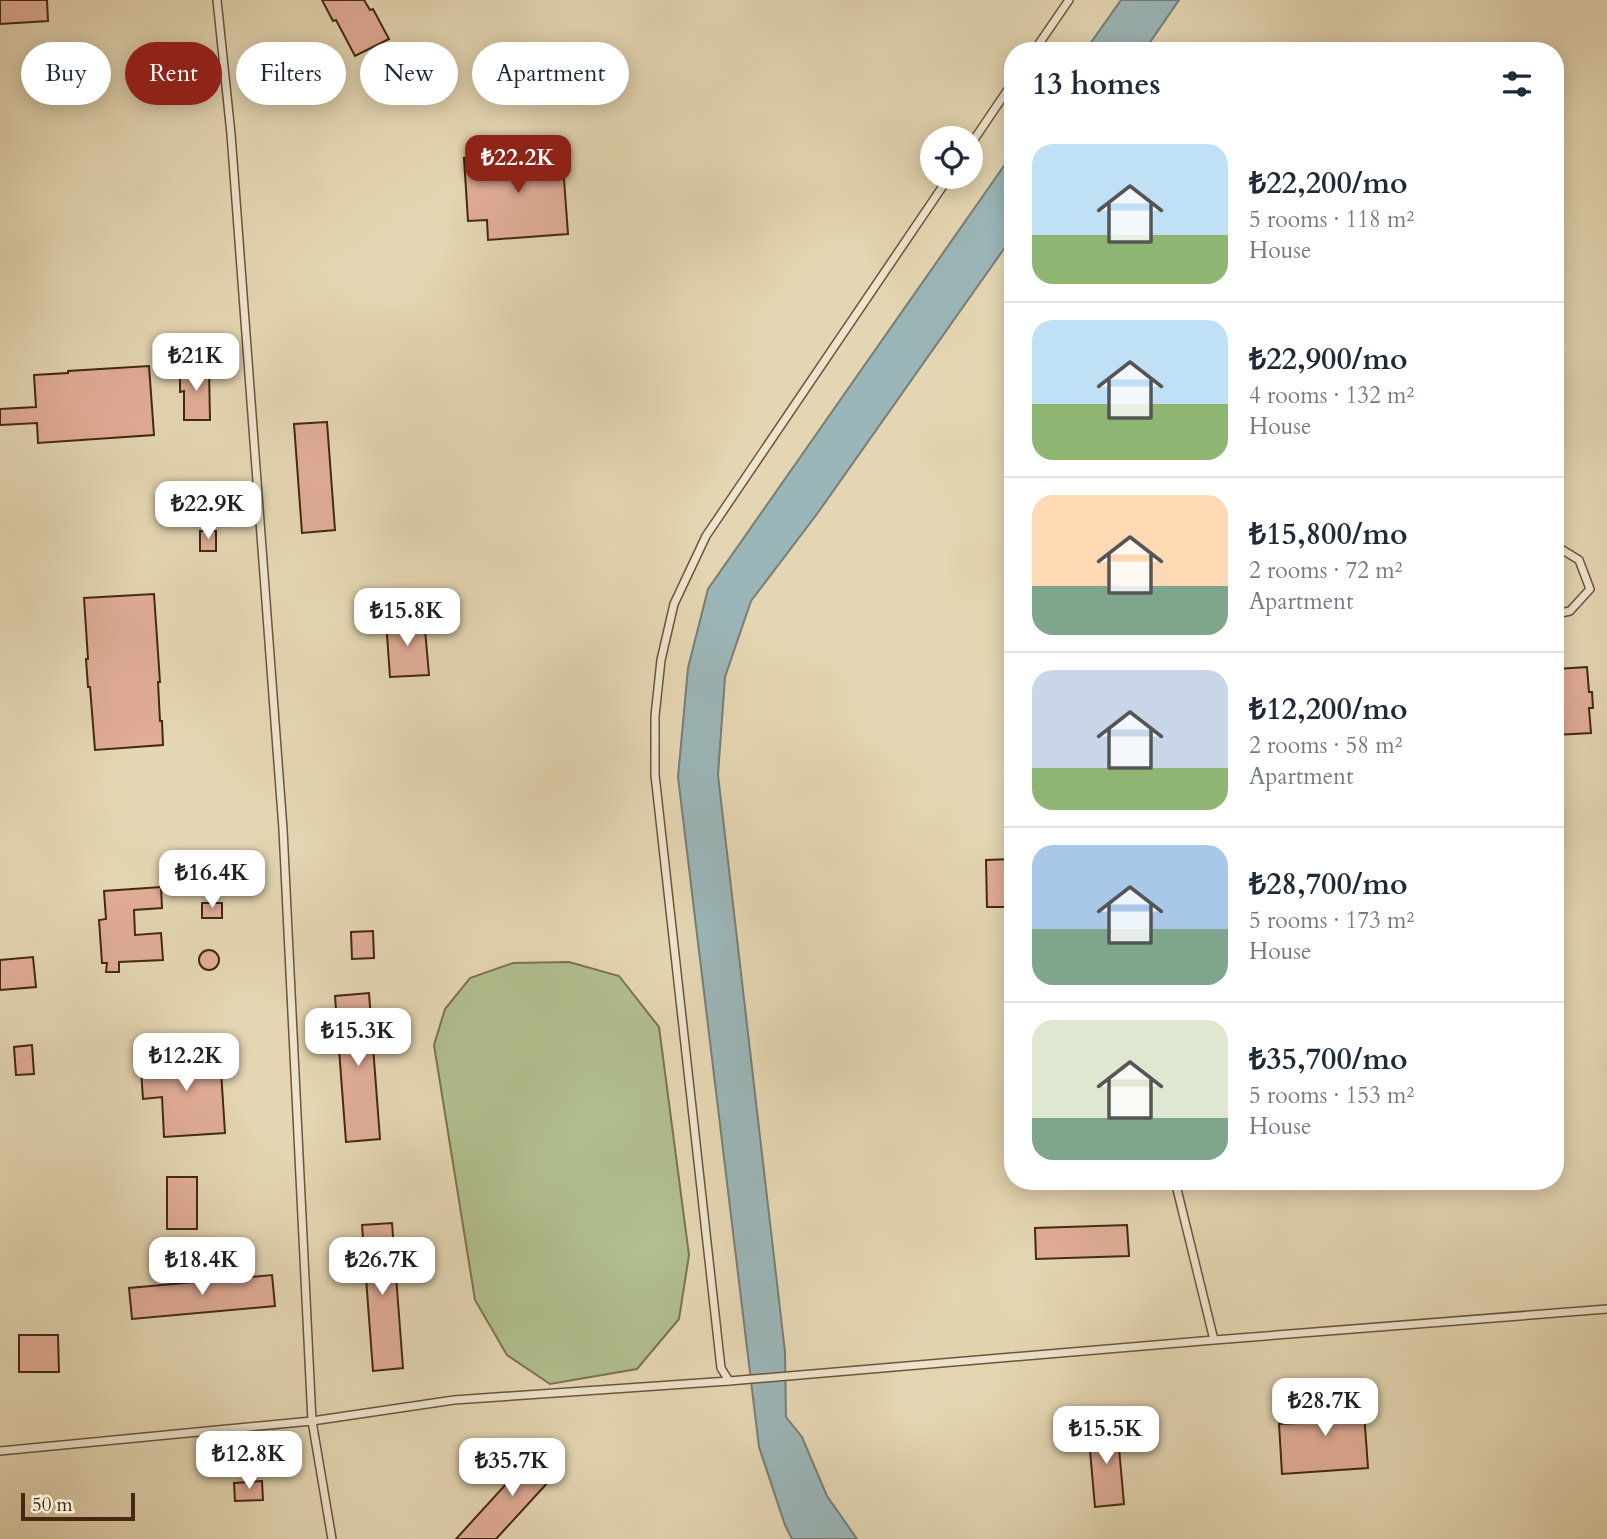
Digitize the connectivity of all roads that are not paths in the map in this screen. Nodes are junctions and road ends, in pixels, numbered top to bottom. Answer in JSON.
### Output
{"nodes":[{"id":1,"x":217,"y":0,"type":"edge"},
{"id":2,"x":1069,"y":0,"type":"edge"},
{"id":3,"x":1040,"y":42,"type":"edge"},
{"id":4,"x":1004,"y":95,"type":"edge"},
{"id":5,"x":983,"y":126,"type":"edge"},
{"id":6,"x":941,"y":189,"type":"edge"},
{"id":7,"x":1564,"y":551,"type":"edge"},
{"id":8,"x":1564,"y":612,"type":"edge"},
{"id":9,"x":1177,"y":1190,"type":"edge"},
{"id":10,"x":1607,"y":1309,"type":"edge"},
{"id":11,"x":1214,"y":1340,"type":"junction"},
{"id":12,"x":729,"y":1381,"type":"junction"},
{"id":13,"x":312,"y":1421,"type":"junction"},
{"id":14,"x":0,"y":1451,"type":"edge"},
{"id":15,"x":332,"y":1539,"type":"edge"}],
"edges":[{"from":1,"to":13,"type":"lane"},
{"from":2,"to":3,"type":"lane"},
{"from":4,"to":5,"type":"lane"},
{"from":6,"to":12,"type":"lane"},
{"from":7,"to":8,"type":"lane"},
{"from":9,"to":11,"type":"lane"},
{"from":10,"to":11,"type":"lane"},
{"from":11,"to":12,"type":"lane"},
{"from":12,"to":13,"type":"lane"},
{"from":13,"to":14,"type":"lane"},
{"from":13,"to":15,"type":"lane"}]}
